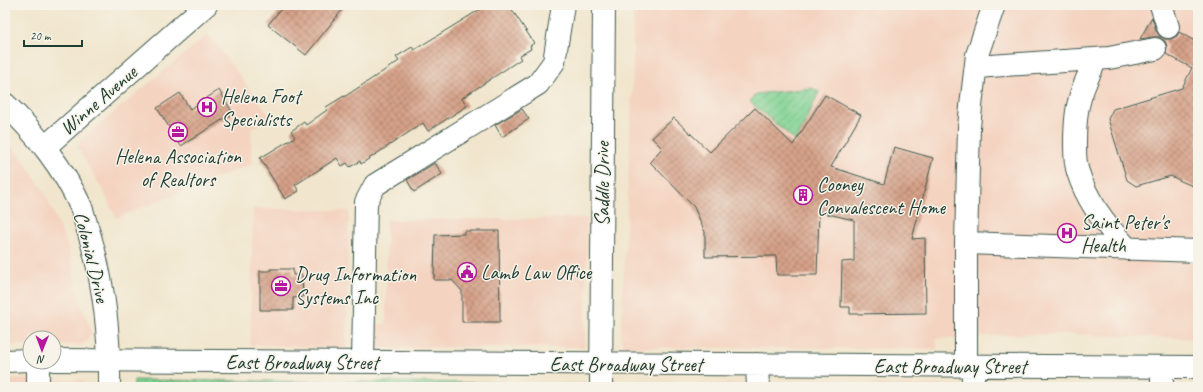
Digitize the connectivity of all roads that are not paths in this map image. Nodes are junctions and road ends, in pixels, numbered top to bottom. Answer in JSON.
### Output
{"nodes":[{"id":1,"x":206,"y":5,"type":"edge"},
{"id":2,"x":563,"y":5,"type":"edge"},
{"id":3,"x":604,"y":5,"type":"edge"},
{"id":4,"x":994,"y":5,"type":"edge"},
{"id":5,"x":1161,"y":5,"type":"edge"},
{"id":6,"x":1168,"y":26,"type":"dead end"},
{"id":7,"x":1155,"y":49,"type":"dead end"},
{"id":8,"x":1096,"y":59,"type":"junction"},
{"id":9,"x":976,"y":67,"type":"junction"},
{"id":10,"x":5,"y":104,"type":"edge"},
{"id":11,"x":45,"y":147,"type":"junction"},
{"id":12,"x":966,"y":243,"type":"junction"},
{"id":13,"x":1128,"y":249,"type":"junction"},
{"id":14,"x":1198,"y":251,"type":"edge"},
{"id":15,"x":22,"y":360,"type":"edge"},
{"id":16,"x":62,"y":360,"type":"edge"},
{"id":17,"x":5,"y":361,"type":"edge"},
{"id":18,"x":110,"y":361,"type":"junction"},
{"id":19,"x":363,"y":362,"type":"junction"},
{"id":20,"x":601,"y":364,"type":"junction"},
{"id":21,"x":757,"y":364,"type":"junction"},
{"id":22,"x":1198,"y":367,"type":"edge"},
{"id":23,"x":38,"y":370,"type":"edge"},
{"id":24,"x":971,"y":373,"type":"edge"},
{"id":25,"x":1162,"y":377,"type":"edge"},
{"id":26,"x":38,"y":387,"type":"edge"},
{"id":27,"x":109,"y":387,"type":"edge"},
{"id":28,"x":601,"y":387,"type":"edge"},
{"id":29,"x":758,"y":387,"type":"edge"}],
"edges":[{"from":1,"to":11,"type":"street","name":"Winne Avenue"},
{"from":2,"to":19,"type":"street"},
{"from":3,"to":20,"type":"street","name":"Saddle Drive"},
{"from":4,"to":9,"type":"street"},
{"from":5,"to":6,"type":"street"},
{"from":7,"to":8,"type":"street"},
{"from":8,"to":9,"type":"street"},
{"from":8,"to":13,"type":"street"},
{"from":9,"to":12,"type":"street"},
{"from":10,"to":11,"type":"street","name":"Colonial Drive"},
{"from":11,"to":18,"type":"street","name":"Colonial Drive"},
{"from":12,"to":13,"type":"street"},
{"from":12,"to":24,"type":"street"},
{"from":13,"to":14,"type":"street"},
{"from":15,"to":17,"type":"street"},
{"from":16,"to":18,"type":"street","name":"East Broadway Street"},
{"from":18,"to":19,"type":"street","name":"East Broadway Street"},
{"from":18,"to":27,"type":"street","name":"Colonial Drive"},
{"from":19,"to":20,"type":"street","name":"East Broadway Street"},
{"from":20,"to":21,"type":"street","name":"East Broadway Street"},
{"from":20,"to":28,"type":"street","name":"Saddle Drive"},
{"from":21,"to":24,"type":"street","name":"East Broadway Street"},
{"from":21,"to":29,"type":"street"},
{"from":22,"to":25,"type":"street","name":"East Broadway Street"},
{"from":23,"to":26,"type":"street"},
{"from":24,"to":25,"type":"street","name":"East Broadway Street"}]}
